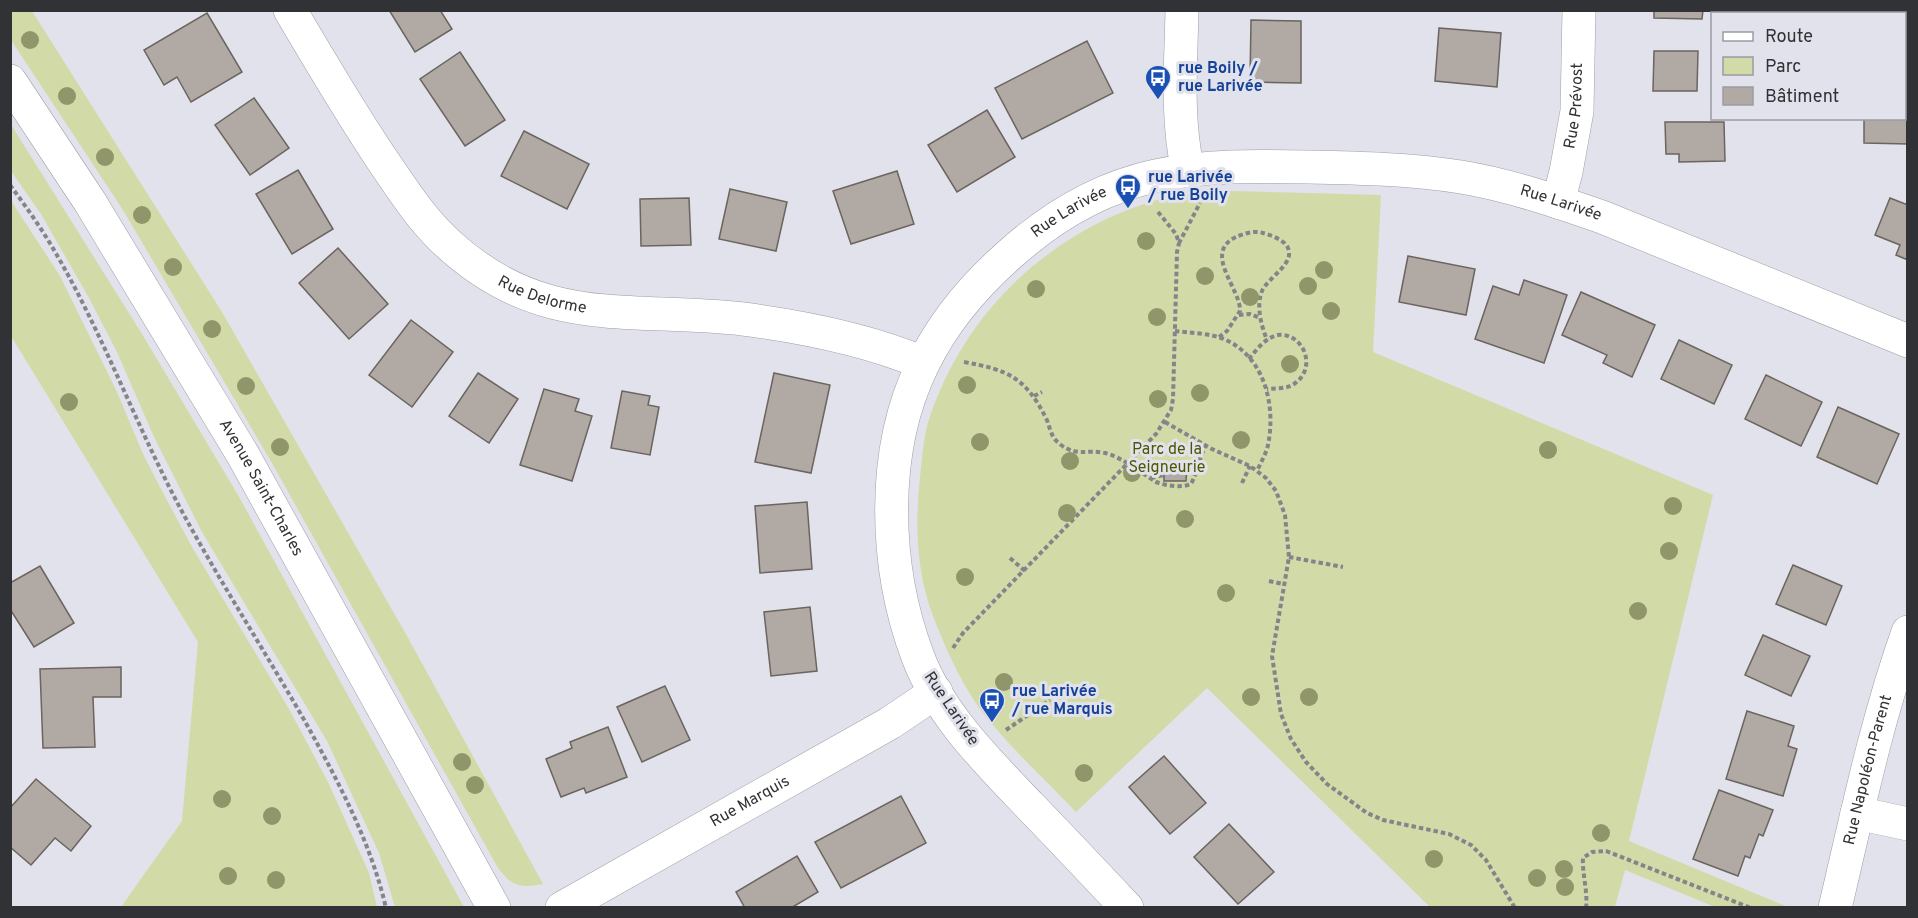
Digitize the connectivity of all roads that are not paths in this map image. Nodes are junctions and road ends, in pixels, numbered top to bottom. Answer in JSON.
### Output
{"nodes":[{"id":1,"x":290,"y":10,"type":"edge"},
{"id":2,"x":1182,"y":10,"type":"edge"},
{"id":3,"x":1579,"y":10,"type":"edge"},
{"id":4,"x":10,"y":81,"type":"edge"},
{"id":5,"x":1195,"y":185,"type":"junction"},
{"id":6,"x":1558,"y":201,"type":"junction"},
{"id":7,"x":1908,"y":341,"type":"edge"},
{"id":8,"x":923,"y":363,"type":"junction"},
{"id":9,"x":1908,"y":632,"type":"edge"},
{"id":10,"x":936,"y":692,"type":"junction"},
{"id":11,"x":1857,"y":813,"type":"junction"},
{"id":12,"x":1908,"y":824,"type":"edge"},
{"id":13,"x":494,"y":908,"type":"edge"},
{"id":14,"x":562,"y":908,"type":"edge"},
{"id":15,"x":1127,"y":908,"type":"edge"},
{"id":16,"x":1835,"y":908,"type":"edge"}],
"edges":[{"from":1,"to":8,"type":"street","name":"Rue Delorme"},
{"from":2,"to":5,"type":"street"},
{"from":3,"to":6,"type":"street","name":"Rue Prévost"},
{"from":4,"to":13,"type":"street","name":"Avenue Saint-Charles"},
{"from":5,"to":6,"type":"street","name":"Rue Larivée"},
{"from":5,"to":8,"type":"street","name":"Rue Larivée"},
{"from":6,"to":7,"type":"street","name":"Rue Larivée"},
{"from":8,"to":10,"type":"street","name":"Rue Larivée"},
{"from":9,"to":11,"type":"street","name":"Rue Napoléon-Parent"},
{"from":10,"to":14,"type":"street","name":"Rue Marquis"},
{"from":10,"to":15,"type":"street","name":"Rue Larivée"},
{"from":11,"to":12,"type":"street"},
{"from":11,"to":16,"type":"street","name":"Rue Napoléon-Parent"}]}
